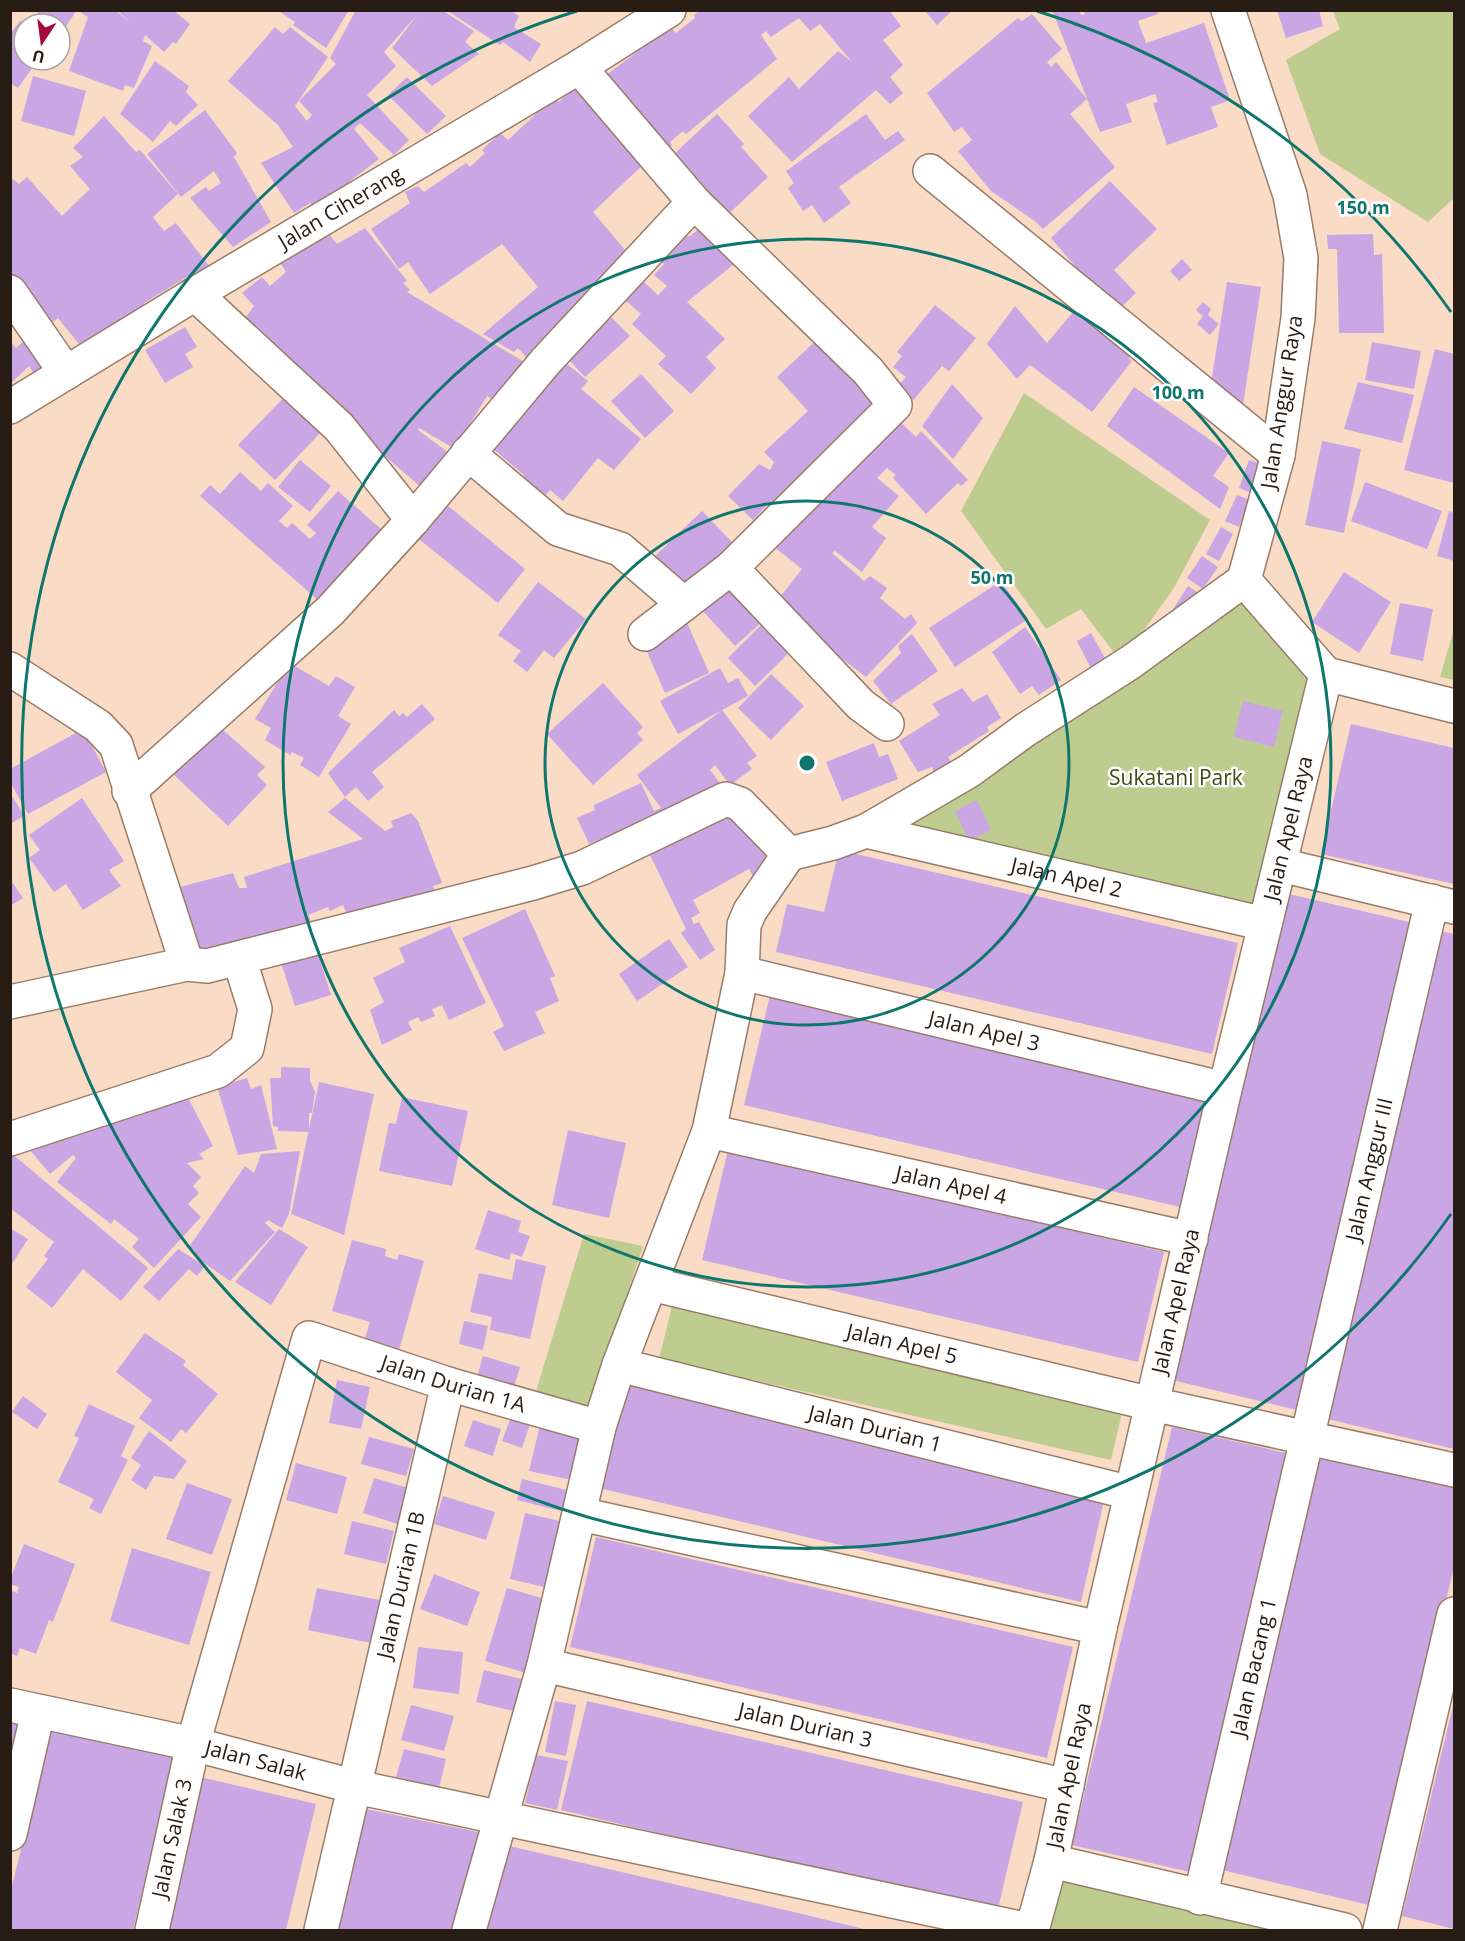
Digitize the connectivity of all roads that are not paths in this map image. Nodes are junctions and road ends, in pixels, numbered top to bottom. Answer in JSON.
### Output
{"nodes":[{"id":1,"x":1228,"y":10,"type":"edge"},
{"id":2,"x":648,"y":16,"type":"edge"},
{"id":3,"x":579,"y":67,"type":"junction"},
{"id":4,"x":930,"y":171,"type":"dead end"},
{"id":5,"x":694,"y":202,"type":"junction"},
{"id":6,"x":10,"y":292,"type":"edge"},
{"id":7,"x":195,"y":294,"type":"junction"},
{"id":8,"x":66,"y":373,"type":"junction"},
{"id":9,"x":10,"y":407,"type":"edge"},
{"id":10,"x":468,"y":453,"type":"junction"},
{"id":11,"x":1278,"y":455,"type":"junction"},
{"id":12,"x":413,"y":520,"type":"junction"},
{"id":13,"x":731,"y":568,"type":"junction"},
{"id":14,"x":1244,"y":580,"type":"junction"},
{"id":15,"x":684,"y":604,"type":"junction"},
{"id":16,"x":645,"y":634,"type":"dead end"},
{"id":17,"x":10,"y":669,"type":"edge"},
{"id":18,"x":1326,"y":674,"type":"junction"},
{"id":19,"x":1455,"y":706,"type":"edge"},
{"id":20,"x":887,"y":724,"type":"dead end"},
{"id":21,"x":129,"y":791,"type":"junction"},
{"id":22,"x":866,"y":831,"type":"junction"},
{"id":23,"x":789,"y":854,"type":"junction"},
{"id":24,"x":1281,"y":865,"type":"junction"},
{"id":25,"x":1443,"y":904,"type":"edge"},
{"id":26,"x":1264,"y":924,"type":"junction"},
{"id":27,"x":240,"y":958,"type":"junction"},
{"id":28,"x":187,"y":964,"type":"junction"},
{"id":29,"x":742,"y":973,"type":"junction"},
{"id":30,"x":10,"y":1002,"type":"edge"},
{"id":31,"x":1225,"y":1089,"type":"junction"},
{"id":32,"x":709,"y":1131,"type":"junction"},
{"id":33,"x":10,"y":1139,"type":"edge"},
{"id":34,"x":1191,"y":1239,"type":"junction"},
{"id":35,"x":651,"y":1284,"type":"junction"},
{"id":36,"x":309,"y":1338,"type":"joint"},
{"id":37,"x":619,"y":1365,"type":"junction"},
{"id":38,"x":448,"y":1384,"type":"junction"},
{"id":39,"x":1152,"y":1404,"type":"junction"},
{"id":40,"x":598,"y":1427,"type":"junction"},
{"id":41,"x":1310,"y":1437,"type":"junction"},
{"id":42,"x":1455,"y":1470,"type":"edge"},
{"id":43,"x":1131,"y":1493,"type":"junction"},
{"id":44,"x":580,"y":1514,"type":"junction"},
{"id":45,"x":1455,"y":1614,"type":"edge"},
{"id":46,"x":1100,"y":1628,"type":"junction"},
{"id":47,"x":544,"y":1665,"type":"junction"},
{"id":48,"x":24,"y":1708,"type":"edge"},
{"id":49,"x":193,"y":1744,"type":"junction"},
{"id":50,"x":1067,"y":1786,"type":"junction"},
{"id":51,"x":356,"y":1787,"type":"junction"},
{"id":52,"x":501,"y":1817,"type":"junction"},
{"id":53,"x":10,"y":1834,"type":"edge"},
{"id":54,"x":1051,"y":1861,"type":"junction"},
{"id":55,"x":1200,"y":1898,"type":"junction"},
{"id":56,"x":152,"y":1930,"type":"edge"},
{"id":57,"x":321,"y":1930,"type":"edge"},
{"id":58,"x":469,"y":1930,"type":"edge"},
{"id":59,"x":1030,"y":1930,"type":"edge"},
{"id":60,"x":1345,"y":1930,"type":"edge"},
{"id":61,"x":1380,"y":1930,"type":"edge"}],
"edges":[{"from":1,"to":11,"type":"street","name":"Jalan Anggur Raya"},
{"from":2,"to":3,"type":"street","name":"Jalan Ciherang"},
{"from":3,"to":5,"type":"street"},
{"from":3,"to":7,"type":"street","name":"Jalan Ciherang"},
{"from":4,"to":11,"type":"street"},
{"from":5,"to":10,"type":"street"},
{"from":5,"to":13,"type":"street"},
{"from":6,"to":8,"type":"street"},
{"from":7,"to":8,"type":"street","name":"Jalan Ciherang"},
{"from":7,"to":12,"type":"street"},
{"from":8,"to":9,"type":"street","name":"Jalan Ciherang"},
{"from":10,"to":12,"type":"street"},
{"from":10,"to":15,"type":"street"},
{"from":11,"to":14,"type":"street","name":"Jalan Anggur Raya"},
{"from":12,"to":21,"type":"street"},
{"from":13,"to":15,"type":"street"},
{"from":13,"to":20,"type":"street"},
{"from":14,"to":18,"type":"street"},
{"from":14,"to":22,"type":"street"},
{"from":15,"to":16,"type":"street"},
{"from":17,"to":21,"type":"street"},
{"from":18,"to":19,"type":"street"},
{"from":18,"to":24,"type":"street","name":"Jalan Apel Raya"},
{"from":21,"to":28,"type":"street"},
{"from":22,"to":23,"type":"street"},
{"from":22,"to":26,"type":"street","name":"Jalan Apel 2"},
{"from":23,"to":27,"type":"street"},
{"from":23,"to":29,"type":"street"},
{"from":24,"to":25,"type":"street"},
{"from":24,"to":26,"type":"street","name":"Jalan Apel Raya"},
{"from":25,"to":41,"type":"street","name":"Jalan Anggur III"},
{"from":26,"to":31,"type":"street","name":"Jalan Apel Raya"},
{"from":27,"to":28,"type":"street"},
{"from":27,"to":33,"type":"street"},
{"from":28,"to":30,"type":"street"},
{"from":29,"to":31,"type":"street","name":"Jalan Apel 3"},
{"from":29,"to":32,"type":"street"},
{"from":31,"to":34,"type":"street","name":"Jalan Apel Raya"},
{"from":32,"to":34,"type":"street","name":"Jalan Apel 4"},
{"from":32,"to":35,"type":"street"},
{"from":34,"to":39,"type":"street","name":"Jalan Apel Raya"},
{"from":35,"to":37,"type":"street"},
{"from":35,"to":39,"type":"street","name":"Jalan Apel 5"},
{"from":36,"to":38,"type":"street","name":"Jalan Durian 1A"},
{"from":36,"to":49,"type":"street","name":"Jalan Salak 3"},
{"from":37,"to":40,"type":"street"},
{"from":37,"to":43,"type":"street","name":"Jalan Durian 1"},
{"from":38,"to":40,"type":"street","name":"Jalan Durian 1A"},
{"from":38,"to":51,"type":"street","name":"Jalan Durian 1B"},
{"from":39,"to":41,"type":"street","name":"Jalan Apel 5"},
{"from":39,"to":43,"type":"street","name":"Jalan Apel Raya"},
{"from":40,"to":44,"type":"street"},
{"from":41,"to":42,"type":"street","name":"Jalan Apel 5"},
{"from":41,"to":55,"type":"street","name":"Jalan Bacang 1"},
{"from":43,"to":46,"type":"street","name":"Jalan Apel Raya"},
{"from":44,"to":46,"type":"street"},
{"from":44,"to":47,"type":"street"},
{"from":45,"to":61,"type":"street"},
{"from":46,"to":50,"type":"street","name":"Jalan Apel Raya"},
{"from":47,"to":50,"type":"street","name":"Jalan Durian 3"},
{"from":47,"to":52,"type":"street"},
{"from":48,"to":49,"type":"street","name":"Jalan Salak"},
{"from":48,"to":53,"type":"street"},
{"from":49,"to":51,"type":"street","name":"Jalan Salak"},
{"from":49,"to":56,"type":"street","name":"Jalan Salak 3"},
{"from":50,"to":54,"type":"street","name":"Jalan Apel Raya"},
{"from":51,"to":52,"type":"street","name":"Jalan Salak"},
{"from":51,"to":57,"type":"street","name":"Jalan Durian 1B"},
{"from":52,"to":58,"type":"street"},
{"from":52,"to":59,"type":"street","name":"Jalan Salak"},
{"from":54,"to":55,"type":"street"},
{"from":54,"to":59,"type":"street","name":"Jalan Apel Raya"},
{"from":55,"to":60,"type":"street"}]}
